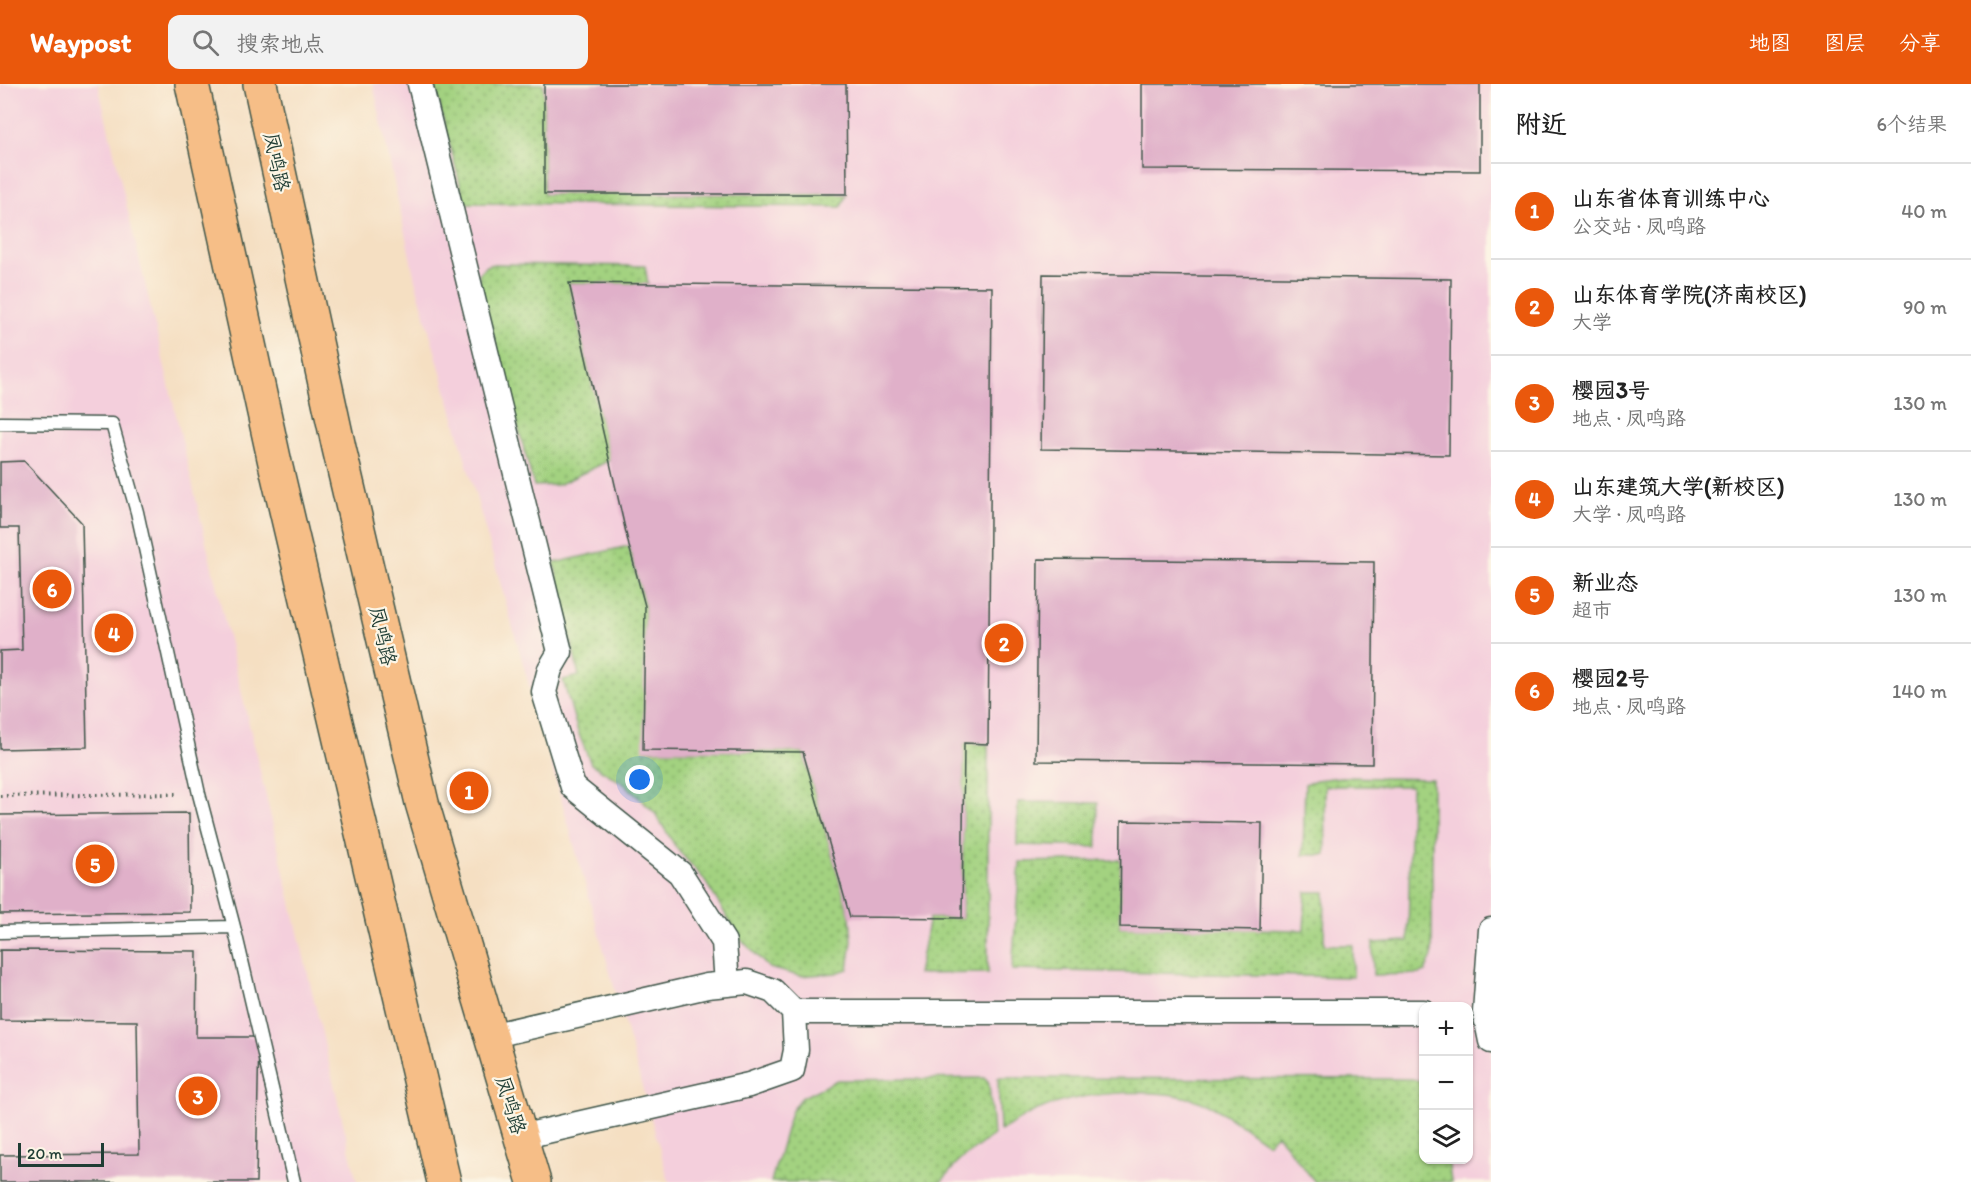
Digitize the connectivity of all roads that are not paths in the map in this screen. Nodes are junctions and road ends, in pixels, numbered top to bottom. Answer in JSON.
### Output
{"nodes":[{"id":1,"x":192,"y":84,"type":"edge"},
{"id":2,"x":260,"y":84,"type":"edge"},
{"id":3,"x":420,"y":84,"type":"edge"},
{"id":4,"x":0,"y":423,"type":"edge"},
{"id":5,"x":234,"y":927,"type":"junction"},
{"id":6,"x":1491,"y":930,"type":"edge"},
{"id":7,"x":0,"y":933,"type":"edge"},
{"id":8,"x":727,"y":984,"type":"junction"},
{"id":9,"x":794,"y":1012,"type":"junction"},
{"id":10,"x":1419,"y":1012,"type":"edge"},
{"id":11,"x":1482,"y":1012,"type":"edge"},
{"id":12,"x":490,"y":1036,"type":"junction"},
{"id":13,"x":1491,"y":1041,"type":"edge"},
{"id":14,"x":520,"y":1137,"type":"junction"},
{"id":15,"x":294,"y":1182,"type":"edge"},
{"id":16,"x":444,"y":1182,"type":"edge"},
{"id":17,"x":534,"y":1182,"type":"edge"}],
"edges":[{"from":1,"to":16,"type":"main road"},
{"from":2,"to":12,"type":"main road","name":"凤鸣路"},
{"from":3,"to":8,"type":"street"},
{"from":4,"to":5,"type":"lane"},
{"from":5,"to":7,"type":"lane"},
{"from":5,"to":15,"type":"lane"},
{"from":6,"to":11,"type":"street"},
{"from":8,"to":9,"type":"street"},
{"from":8,"to":12,"type":"street"},
{"from":9,"to":10,"type":"street"},
{"from":9,"to":14,"type":"street"},
{"from":11,"to":13,"type":"street"},
{"from":12,"to":14,"type":"main road","name":"凤鸣路"},
{"from":14,"to":17,"type":"main road","name":"凤鸣路"}]}
